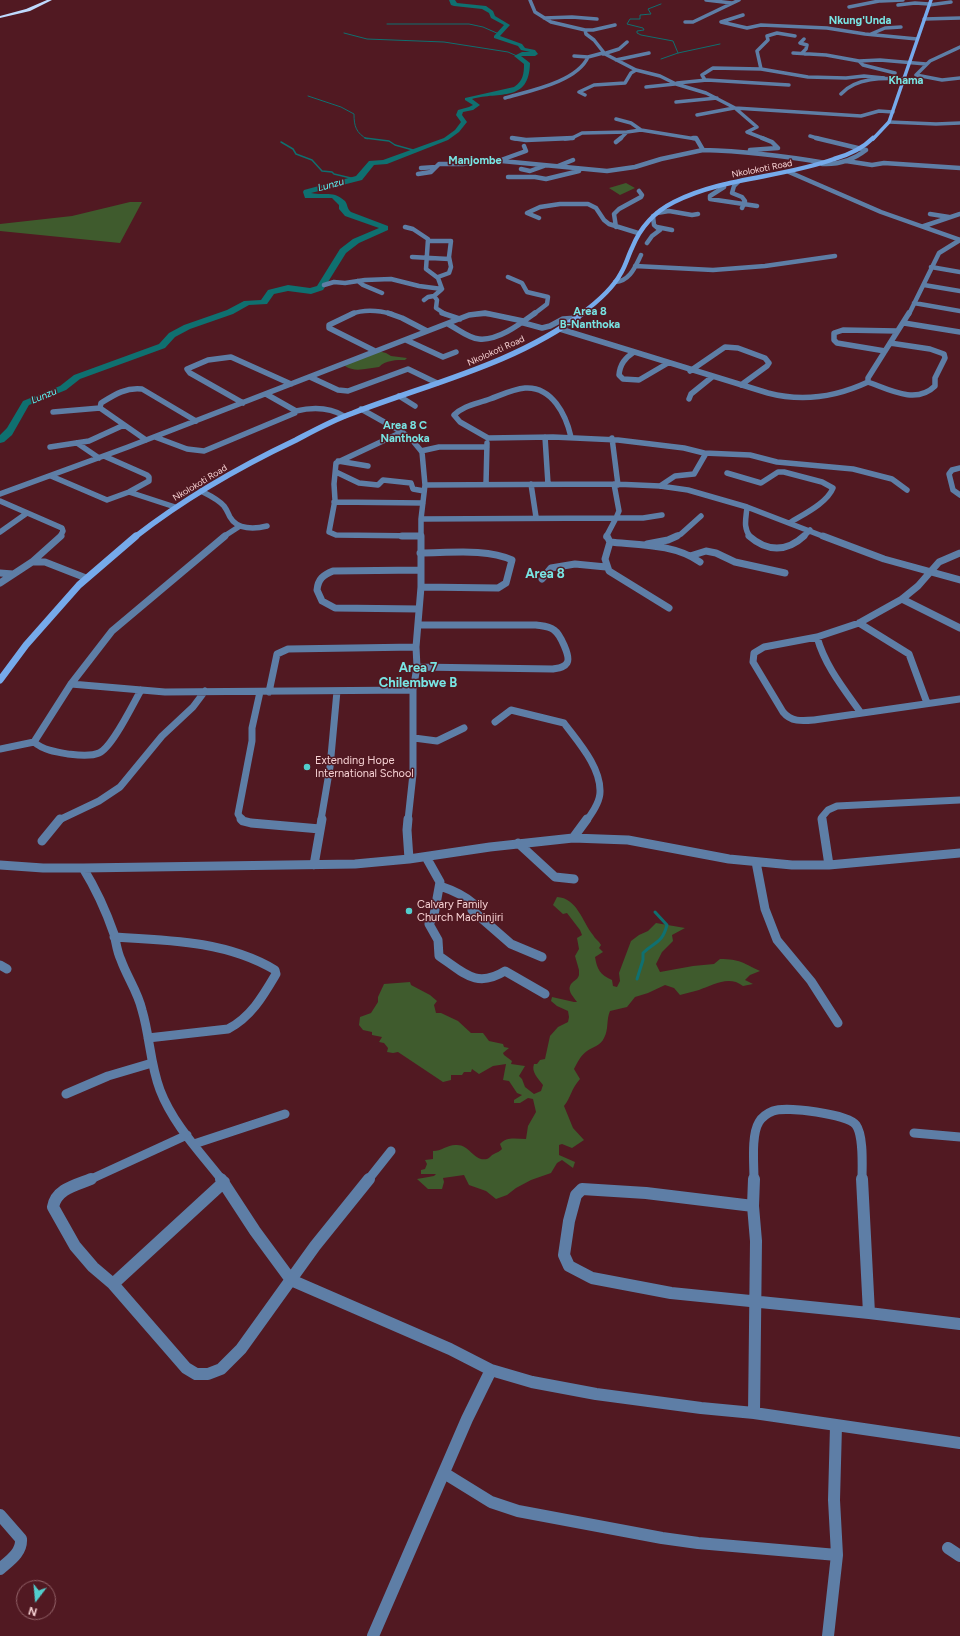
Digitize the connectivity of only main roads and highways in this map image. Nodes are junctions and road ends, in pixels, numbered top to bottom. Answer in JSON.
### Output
{"nodes":[{"id":1,"x":50,"y":0,"type":"edge"},
{"id":2,"x":930,"y":3,"type":"edge"},
{"id":3,"x":0,"y":16,"type":"edge"},
{"id":4,"x":1,"y":677,"type":"edge"}],
"edges":[{"from":1,"to":3,"type":"highway"},
{"from":2,"to":4,"type":"main road","name":"Nkolokoti Road"}]}
